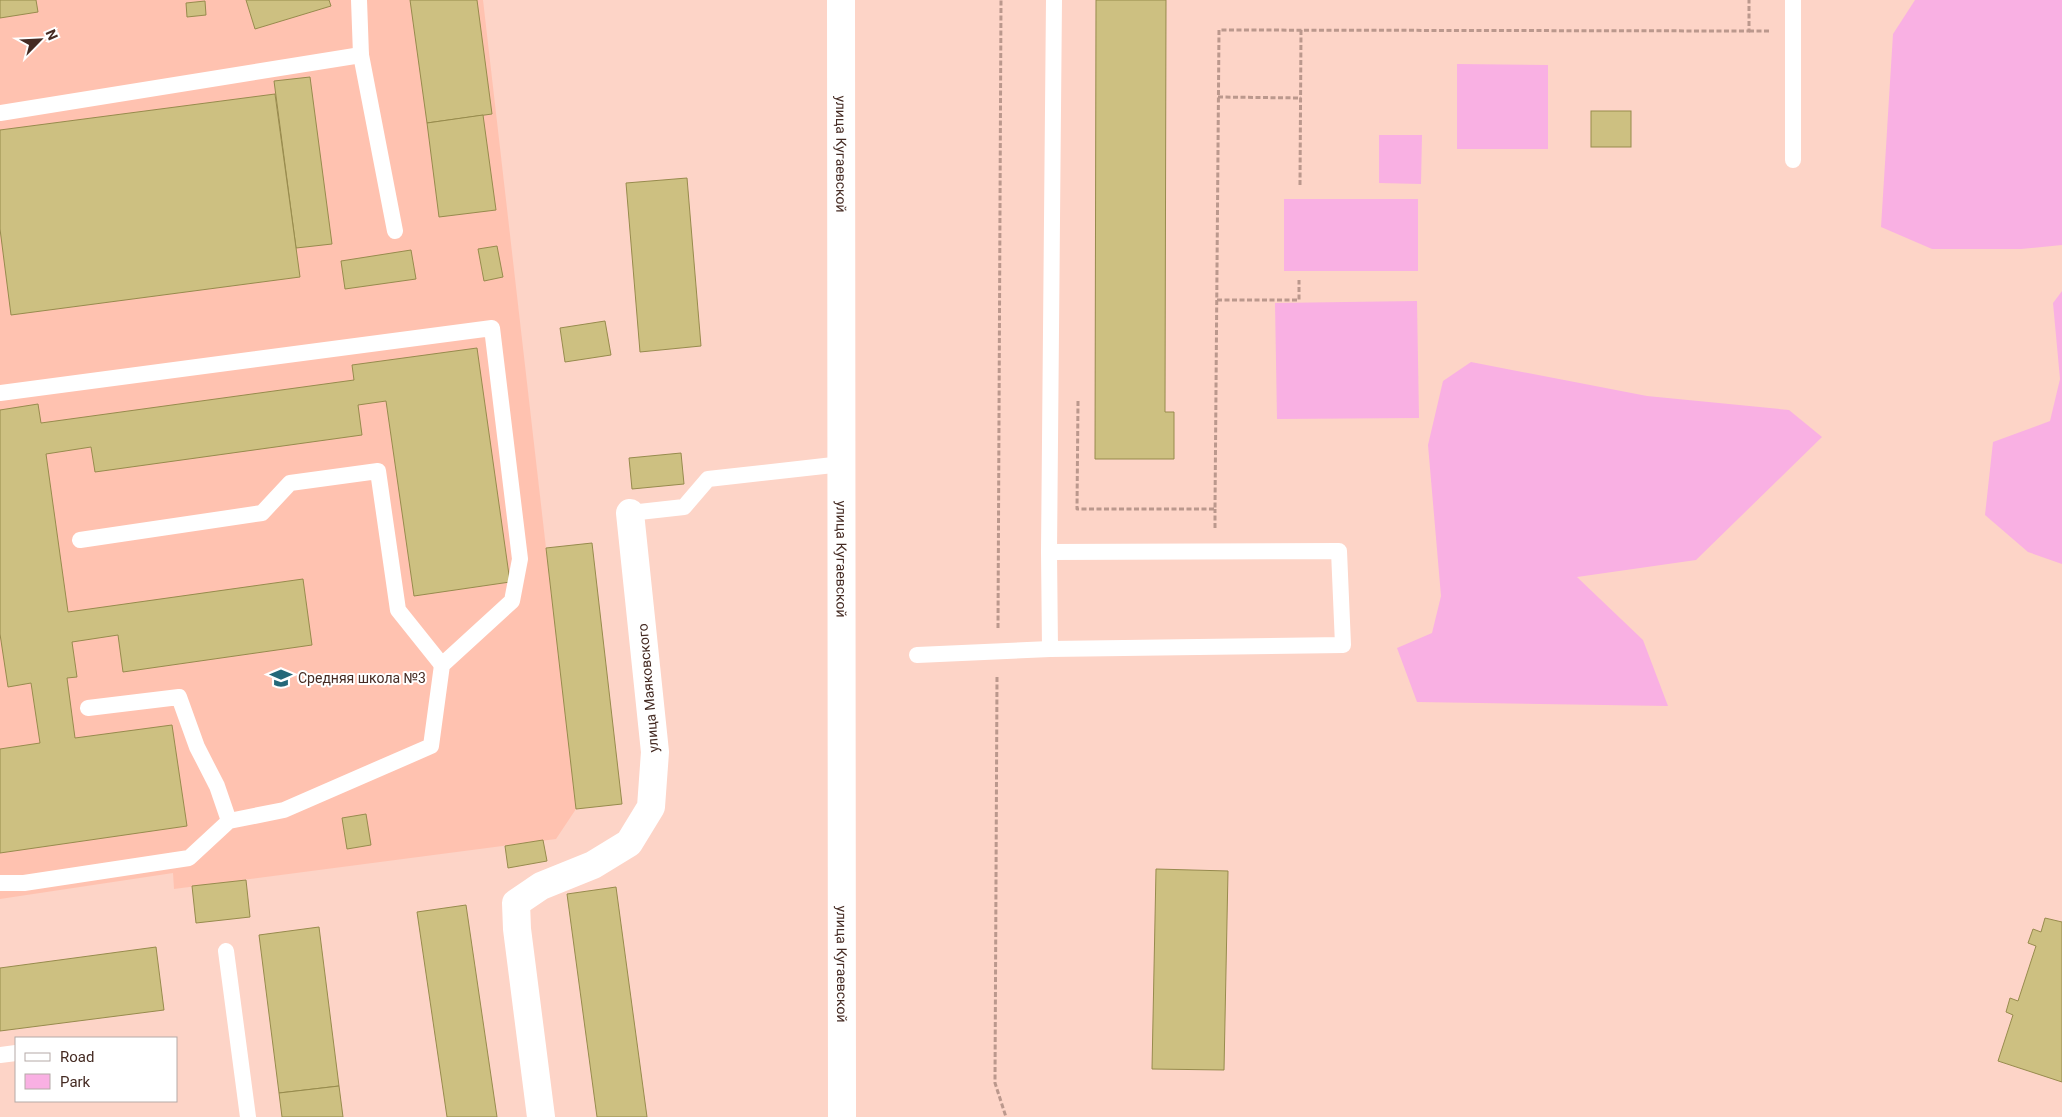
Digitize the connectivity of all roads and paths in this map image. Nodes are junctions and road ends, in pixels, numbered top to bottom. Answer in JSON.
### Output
{"nodes":[{"id":1,"x":359,"y":0,"type":"edge"},
{"id":2,"x":841,"y":0,"type":"edge"},
{"id":3,"x":1001,"y":0,"type":"edge"},
{"id":4,"x":1054,"y":0,"type":"edge"},
{"id":5,"x":1749,"y":0,"type":"edge"},
{"id":6,"x":1793,"y":0,"type":"edge"},
{"id":7,"x":1302,"y":30,"type":"junction"},
{"id":8,"x":361,"y":55,"type":"junction"},
{"id":9,"x":1218,"y":97,"type":"junction"},
{"id":10,"x":1301,"y":98,"type":"junction"},
{"id":11,"x":0,"y":113,"type":"edge"},
{"id":12,"x":1793,"y":160,"type":"dead end"},
{"id":13,"x":1300,"y":185,"type":"dead end"},
{"id":14,"x":395,"y":231,"type":"dead end"},
{"id":15,"x":1299,"y":280,"type":"dead end"},
{"id":16,"x":1217,"y":300,"type":"junction"},
{"id":17,"x":0,"y":393,"type":"edge"},
{"id":18,"x":1078,"y":400,"type":"dead end"},
{"id":19,"x":842,"y":464,"type":"junction"},
{"id":20,"x":630,"y":513,"type":"joint"},
{"id":21,"x":80,"y":540,"type":"dead end"},
{"id":22,"x":1049,"y":552,"type":"junction"},
{"id":23,"x":1050,"y":648,"type":"junction"},
{"id":24,"x":998,"y":651,"type":"junction"},
{"id":25,"x":917,"y":654,"type":"dead end"},
{"id":26,"x":442,"y":665,"type":"junction"},
{"id":27,"x":88,"y":708,"type":"dead end"},
{"id":28,"x":229,"y":821,"type":"junction"},
{"id":29,"x":0,"y":883,"type":"edge"},
{"id":30,"x":226,"y":950,"type":"dead end"},
{"id":31,"x":15,"y":1053,"type":"edge"},
{"id":32,"x":0,"y":1055,"type":"edge"},
{"id":33,"x":248,"y":1117,"type":"edge"},
{"id":34,"x":542,"y":1117,"type":"edge"},
{"id":35,"x":842,"y":1117,"type":"edge"},
{"id":36,"x":1006,"y":1117,"type":"edge"}],
"edges":[{"from":1,"to":8,"type":"lane"},
{"from":2,"to":19,"type":"street","name":"улица Кугаевской"},
{"from":3,"to":24,"type":"path"},
{"from":4,"to":22,"type":"lane"},
{"from":5,"to":7,"type":"path"},
{"from":6,"to":12,"type":"lane"},
{"from":7,"to":9,"type":"path"},
{"from":7,"to":10,"type":"path"},
{"from":8,"to":11,"type":"lane"},
{"from":8,"to":14,"type":"lane"},
{"from":9,"to":10,"type":"path"},
{"from":9,"to":16,"type":"path"},
{"from":10,"to":13,"type":"path"},
{"from":15,"to":16,"type":"path"},
{"from":16,"to":18,"type":"path"},
{"from":17,"to":26,"type":"lane"},
{"from":19,"to":20,"type":"lane"},
{"from":19,"to":35,"type":"street","name":"улица Кугаевской"},
{"from":20,"to":34,"type":"street","name":"улица Маяковского"},
{"from":21,"to":26,"type":"lane"},
{"from":22,"to":23,"type":"lane"},
{"from":22,"to":23,"type":"lane"},
{"from":23,"to":24,"type":"lane"},
{"from":24,"to":25,"type":"lane"},
{"from":24,"to":36,"type":"path"},
{"from":26,"to":28,"type":"lane"},
{"from":27,"to":28,"type":"lane"},
{"from":28,"to":29,"type":"lane"},
{"from":30,"to":33,"type":"lane"},
{"from":31,"to":32,"type":"lane"}]}
